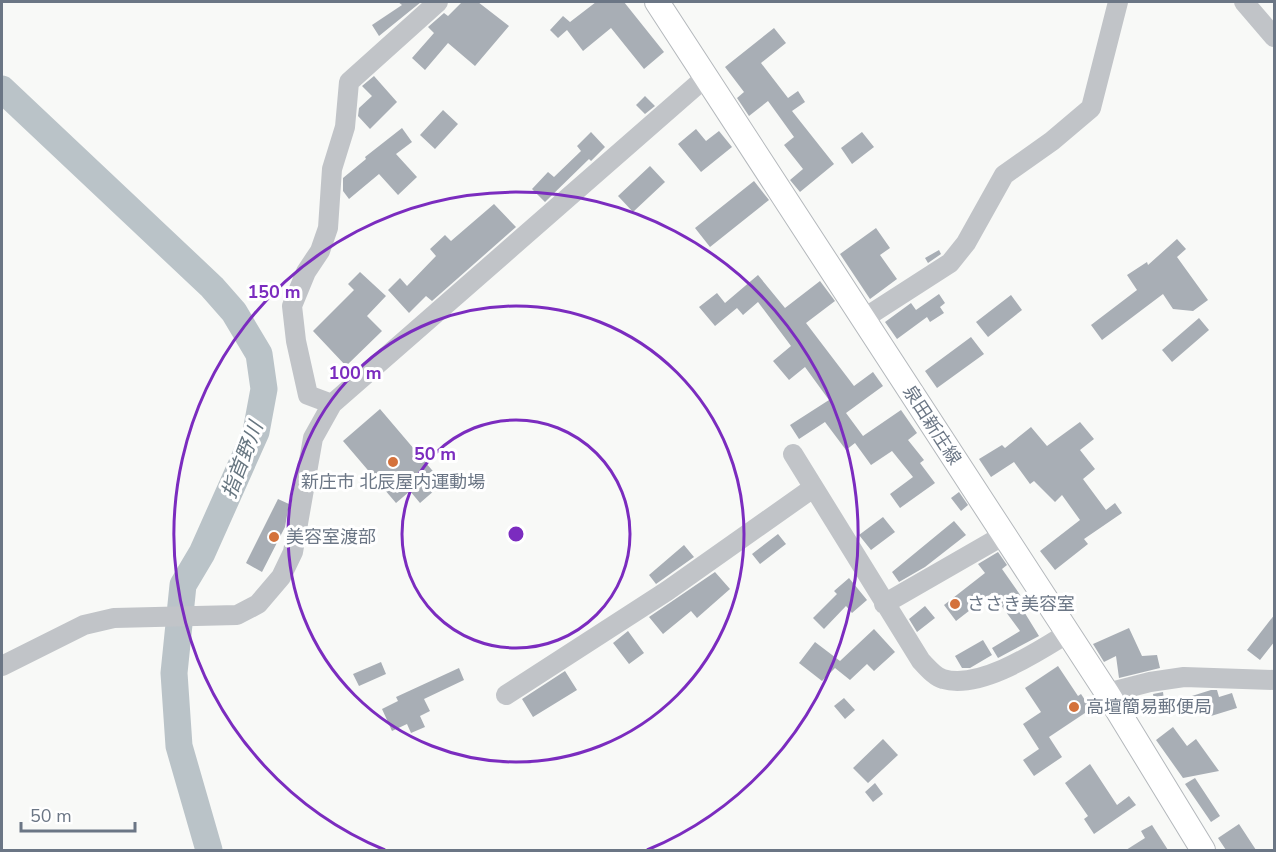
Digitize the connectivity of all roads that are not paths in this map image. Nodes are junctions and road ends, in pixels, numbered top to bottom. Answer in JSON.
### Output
{"nodes":[{"id":1,"x":438,"y":2,"type":"edge"},
{"id":2,"x":657,"y":2,"type":"edge"},
{"id":3,"x":1118,"y":2,"type":"edge"},
{"id":4,"x":1244,"y":2,"type":"edge"},
{"id":5,"x":1275,"y":37,"type":"edge"},
{"id":6,"x":706,"y":77,"type":"junction"},
{"id":7,"x":863,"y":319,"type":"junction"},
{"id":8,"x":332,"y":404,"type":"junction"},
{"id":9,"x":793,"y":454,"type":"dead end"},
{"id":10,"x":813,"y":488,"type":"junction"},
{"id":11,"x":1004,"y":535,"type":"junction"},
{"id":12,"x":884,"y":604,"type":"junction"},
{"id":13,"x":1068,"y":633,"type":"junction"},
{"id":14,"x":2,"y":666,"type":"edge"},
{"id":15,"x":1275,"y":680,"type":"edge"},
{"id":16,"x":1107,"y":693,"type":"junction"},
{"id":17,"x":506,"y":695,"type":"dead end"},
{"id":18,"x":1203,"y":850,"type":"edge"}],
"edges":[{"from":1,"to":8,"type":"street"},
{"from":2,"to":6,"type":"main road","name":"泉田新庄線"},
{"from":3,"to":7,"type":"street"},
{"from":4,"to":5,"type":"street"},
{"from":6,"to":7,"type":"main road","name":"泉田新庄線"},
{"from":6,"to":8,"type":"street"},
{"from":7,"to":11,"type":"main road","name":"泉田新庄線"},
{"from":8,"to":14,"type":"street"},
{"from":9,"to":10,"type":"street"},
{"from":10,"to":12,"type":"street"},
{"from":10,"to":17,"type":"street"},
{"from":11,"to":12,"type":"street"},
{"from":11,"to":13,"type":"main road","name":"泉田新庄線"},
{"from":12,"to":13,"type":"street"},
{"from":13,"to":16,"type":"main road","name":"泉田新庄線"},
{"from":15,"to":16,"type":"street"},
{"from":16,"to":18,"type":"main road","name":"泉田新庄線"}]}
